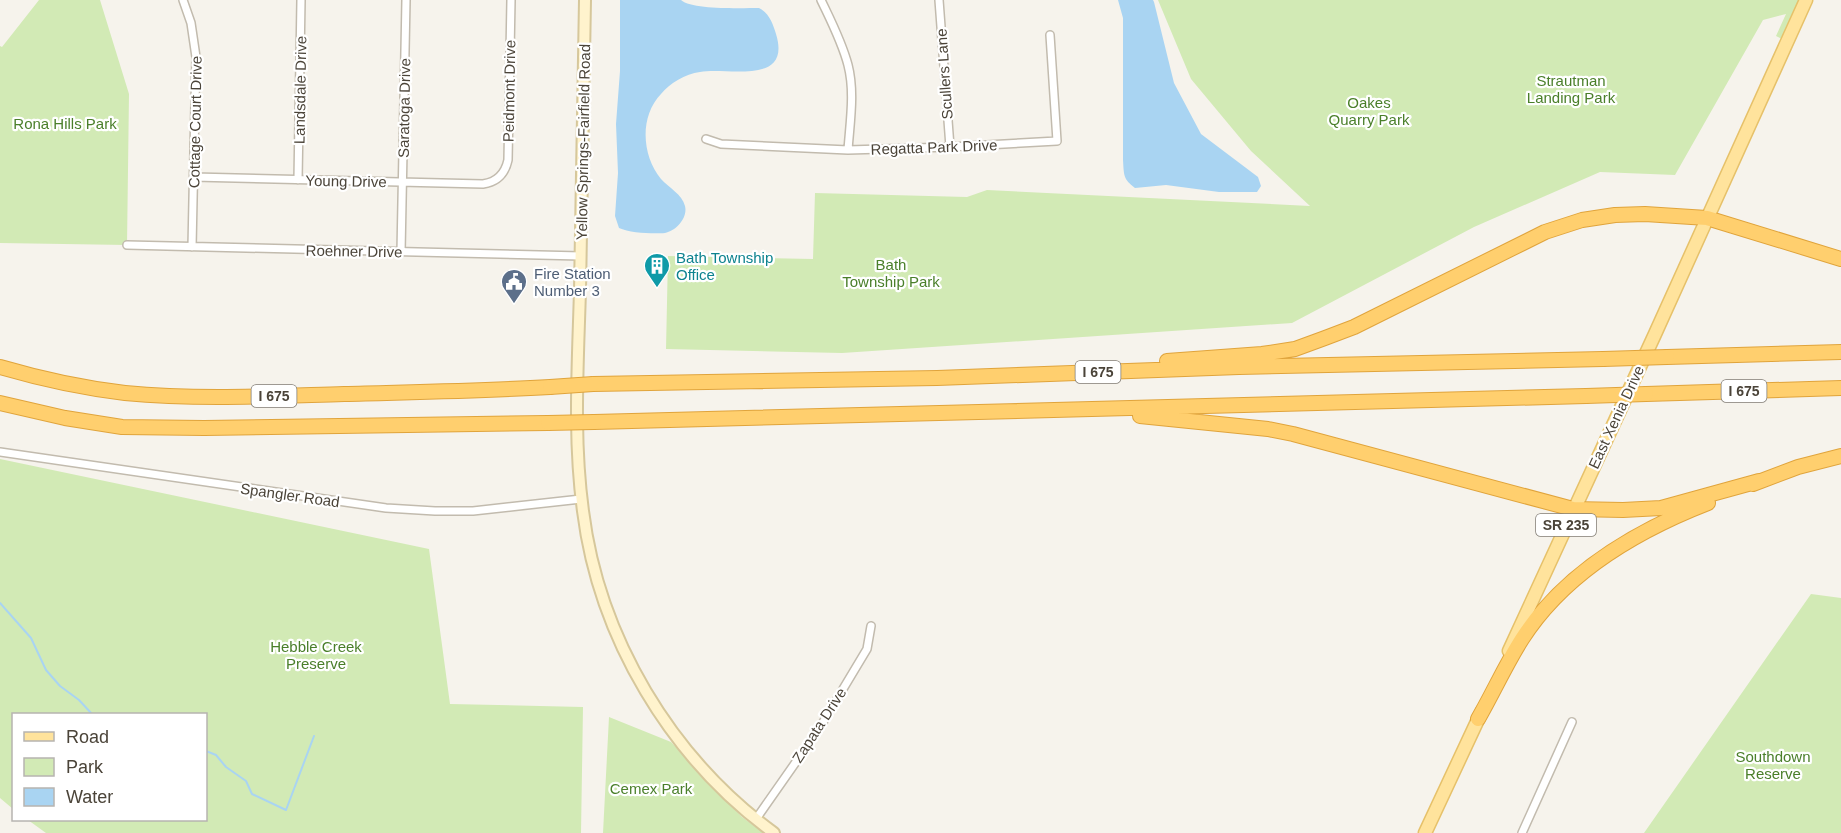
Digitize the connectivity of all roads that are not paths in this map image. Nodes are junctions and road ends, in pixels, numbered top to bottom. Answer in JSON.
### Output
{"nodes":[{"id":1,"x":183,"y":0,"type":"edge"},
{"id":2,"x":301,"y":0,"type":"edge"},
{"id":3,"x":406,"y":0,"type":"edge"},
{"id":4,"x":511,"y":0,"type":"edge"},
{"id":5,"x":585,"y":0,"type":"edge"},
{"id":6,"x":821,"y":0,"type":"edge"},
{"id":7,"x":939,"y":0,"type":"edge"},
{"id":8,"x":1806,"y":0,"type":"edge"},
{"id":9,"x":1050,"y":34,"type":"dead end"},
{"id":10,"x":706,"y":139,"type":"dead end"},
{"id":11,"x":950,"y":147,"type":"junction"},
{"id":12,"x":848,"y":150,"type":"junction"},
{"id":13,"x":194,"y":177,"type":"junction"},
{"id":14,"x":498,"y":179,"type":"joint"},
{"id":15,"x":298,"y":180,"type":"junction"},
{"id":16,"x":403,"y":182,"type":"junction"},
{"id":17,"x":1707,"y":218,"type":"junction"},
{"id":18,"x":128,"y":245,"type":"dead end"},
{"id":19,"x":192,"y":247,"type":"junction"},
{"id":20,"x":401,"y":252,"type":"junction"},
{"id":21,"x":580,"y":256,"type":"junction"},
{"id":22,"x":1841,"y":259,"type":"edge"},
{"id":23,"x":1841,"y":352,"type":"edge"},
{"id":24,"x":0,"y":367,"type":"edge"},
{"id":25,"x":937,"y":378,"type":"junction"},
{"id":26,"x":1841,"y":388,"type":"edge"},
{"id":27,"x":0,"y":403,"type":"edge"},
{"id":28,"x":1045,"y":411,"type":"junction"},
{"id":29,"x":0,"y":452,"type":"edge"},
{"id":30,"x":1841,"y":456,"type":"edge"},
{"id":31,"x":1759,"y":481,"type":"junction"},
{"id":32,"x":581,"y":499,"type":"junction"},
{"id":33,"x":1573,"y":509,"type":"junction"},
{"id":34,"x":871,"y":626,"type":"dead end"},
{"id":35,"x":1478,"y":719,"type":"junction"},
{"id":36,"x":1572,"y":722,"type":"dead end"},
{"id":37,"x":756,"y":819,"type":"junction"},
{"id":38,"x":774,"y":833,"type":"edge"},
{"id":39,"x":1425,"y":833,"type":"edge"},
{"id":40,"x":1522,"y":833,"type":"edge"}],
"edges":[{"from":1,"to":13,"type":"street","name":"Cottage Court Drive"},
{"from":2,"to":15,"type":"street","name":"Landsdale Drive"},
{"from":3,"to":16,"type":"street","name":"Saratoga Drive"},
{"from":4,"to":14,"type":"street","name":"Peidmont Drive"},
{"from":5,"to":21,"type":"main road","name":"Yellow Springs-Fairfield Road"},
{"from":6,"to":12,"type":"street"},
{"from":7,"to":11,"type":"street","name":"Scullers Lane"},
{"from":8,"to":17,"type":"main road","name":"East Xenia Drive","number":"SR 235"},
{"from":9,"to":11,"type":"street","name":"Regatta Park Drive"},
{"from":10,"to":12,"type":"street","name":"Regatta Park Drive"},
{"from":11,"to":12,"type":"street","name":"Regatta Park Drive"},
{"from":13,"to":15,"type":"street","name":"Young Drive"},
{"from":13,"to":19,"type":"street","name":"Cottage Court Drive"},
{"from":14,"to":16,"type":"street","name":"Young Drive"},
{"from":15,"to":16,"type":"street","name":"Young Drive"},
{"from":16,"to":20,"type":"street","name":"Saratoga Drive"},
{"from":17,"to":22,"type":"highway"},
{"from":17,"to":25,"type":"highway"},
{"from":17,"to":33,"type":"main road","name":"East Xenia Drive","number":"SR 235"},
{"from":18,"to":19,"type":"street","name":"Roehner Drive"},
{"from":19,"to":20,"type":"street","name":"Roehner Drive"},
{"from":20,"to":21,"type":"street","name":"Roehner Drive"},
{"from":21,"to":32,"type":"main road","name":"Yellow Springs-Fairfield Road"},
{"from":23,"to":25,"type":"highway","number":"I 675","bridge":true},
{"from":24,"to":25,"type":"highway","number":"I 675","bridge":true},
{"from":26,"to":28,"type":"highway","number":"I 675","bridge":true},
{"from":27,"to":28,"type":"highway","number":"I 675","bridge":true},
{"from":28,"to":33,"type":"highway"},
{"from":29,"to":32,"type":"street","name":"Spangler Road"},
{"from":30,"to":31,"type":"highway"},
{"from":31,"to":33,"type":"highway"},
{"from":31,"to":35,"type":"highway"},
{"from":32,"to":37,"type":"main road","name":"Yellow Springs-Fairfield Road"},
{"from":33,"to":35,"type":"main road","name":"East Xenia Drive","number":"SR 235"},
{"from":34,"to":37,"type":"street","name":"Zapata Drive"},
{"from":35,"to":39,"type":"main road","name":"East Xenia Drive","number":"SR 235"},
{"from":36,"to":40,"type":"street"},
{"from":37,"to":38,"type":"main road","name":"Yellow Springs-Fairfield Road"}]}
